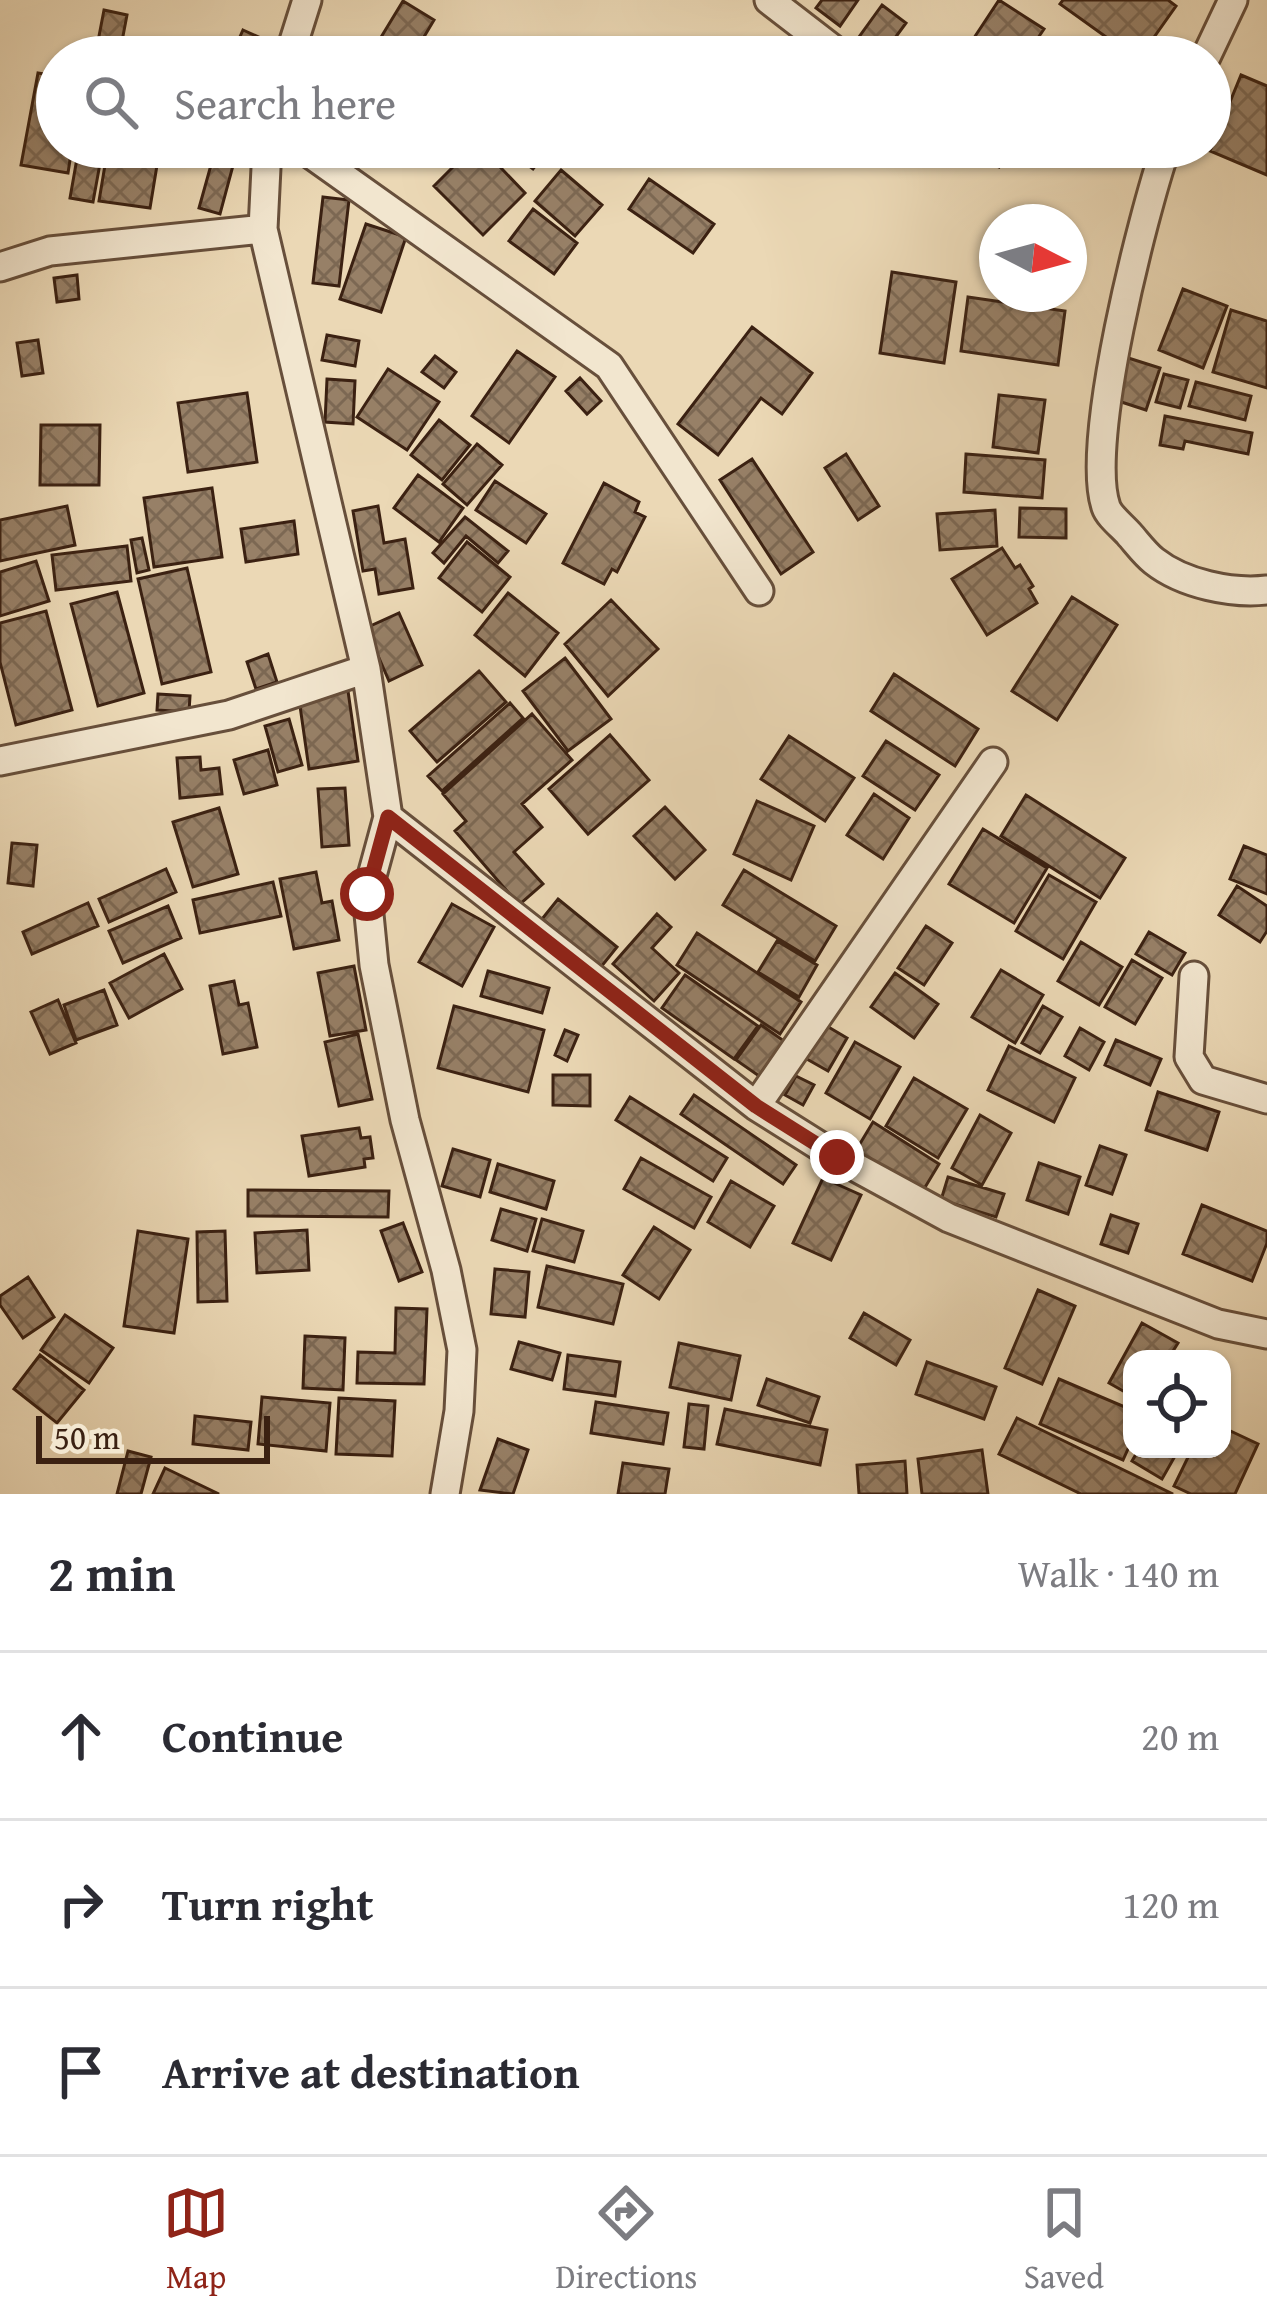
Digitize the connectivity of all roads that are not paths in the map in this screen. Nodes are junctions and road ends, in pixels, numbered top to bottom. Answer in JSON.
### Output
{"nodes":[{"id":1,"x":307,"y":0,"type":"edge"},
{"id":2,"x":769,"y":0,"type":"edge"},
{"id":3,"x":1233,"y":0,"type":"edge"},
{"id":4,"x":296,"y":36,"type":"edge"},
{"id":5,"x":817,"y":36,"type":"edge"},
{"id":6,"x":1216,"y":36,"type":"edge"},
{"id":7,"x":266,"y":168,"type":"edge"},
{"id":8,"x":331,"y":168,"type":"edge"},
{"id":9,"x":1160,"y":168,"type":"edge"},
{"id":10,"x":263,"y":229,"type":"junction"},
{"id":11,"x":0,"y":267,"type":"edge"},
{"id":12,"x":1267,"y":590,"type":"edge"},
{"id":13,"x":759,"y":591,"type":"dead end"},
{"id":14,"x":366,"y":669,"type":"junction"},
{"id":15,"x":0,"y":761,"type":"edge"},
{"id":16,"x":994,"y":762,"type":"dead end"},
{"id":17,"x":388,"y":817,"type":"junction"},
{"id":18,"x":1194,"y":976,"type":"dead end"},
{"id":19,"x":1267,"y":1099,"type":"edge"},
{"id":20,"x":756,"y":1106,"type":"junction"},
{"id":21,"x":1267,"y":1334,"type":"edge"},
{"id":22,"x":445,"y":1494,"type":"edge"}],
"edges":[{"from":1,"to":4,"type":"street"},
{"from":2,"to":5,"type":"street"},
{"from":3,"to":6,"type":"street"},
{"from":7,"to":10,"type":"street"},
{"from":8,"to":13,"type":"street"},
{"from":9,"to":12,"type":"street"},
{"from":10,"to":11,"type":"street"},
{"from":10,"to":14,"type":"street"},
{"from":14,"to":15,"type":"street"},
{"from":14,"to":17,"type":"street"},
{"from":16,"to":20,"type":"street"},
{"from":17,"to":20,"type":"street"},
{"from":17,"to":22,"type":"street"},
{"from":18,"to":19,"type":"street"},
{"from":20,"to":21,"type":"street"}]}
